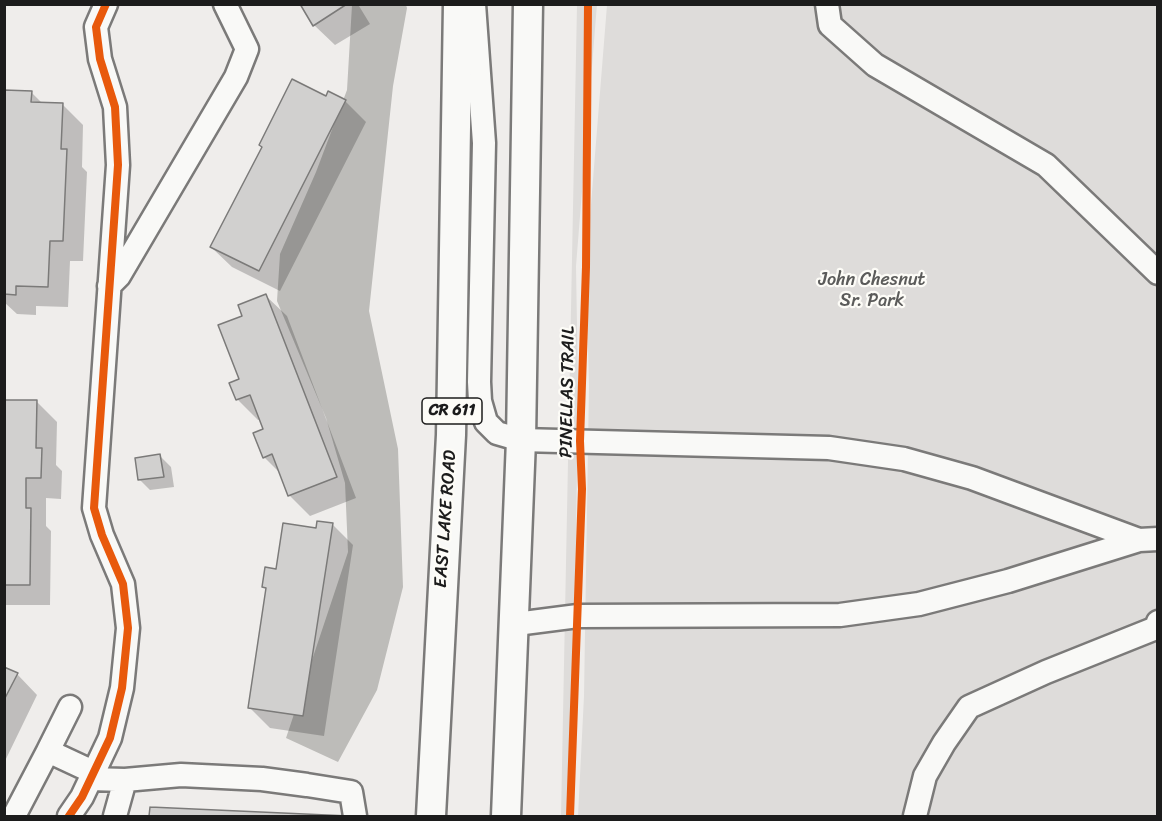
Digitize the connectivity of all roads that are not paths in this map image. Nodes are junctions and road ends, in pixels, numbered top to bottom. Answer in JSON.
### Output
{"nodes":[{"id":1,"x":106,"y":4,"type":"edge"},
{"id":2,"x":225,"y":4,"type":"edge"},
{"id":3,"x":459,"y":4,"type":"edge"},
{"id":4,"x":474,"y":4,"type":"edge"},
{"id":5,"x":528,"y":4,"type":"edge"},
{"id":6,"x":826,"y":4,"type":"edge"},
{"id":7,"x":1158,"y":273,"type":"edge"},
{"id":8,"x":109,"y":286,"type":"junction"},
{"id":9,"x":521,"y":440,"type":"junction"},
{"id":10,"x":1148,"y":540,"type":"edge"},
{"id":11,"x":1158,"y":622,"type":"edge"},
{"id":12,"x":516,"y":624,"type":"junction"},
{"id":13,"x":70,"y":707,"type":"dead end"},
{"id":14,"x":48,"y":751,"type":"junction"},
{"id":15,"x":92,"y":776,"type":"junction"},
{"id":16,"x":125,"y":780,"type":"junction"},
{"id":17,"x":14,"y":816,"type":"edge"},
{"id":18,"x":69,"y":816,"type":"edge"},
{"id":19,"x":115,"y":816,"type":"edge"},
{"id":20,"x":355,"y":816,"type":"edge"},
{"id":21,"x":431,"y":816,"type":"edge"},
{"id":22,"x":506,"y":816,"type":"edge"},
{"id":23,"x":915,"y":816,"type":"edge"}],
"edges":[{"from":1,"to":8,"type":"street"},
{"from":2,"to":8,"type":"street"},
{"from":3,"to":21,"type":"main road","name":"EAST LAKE ROAD","number":"CR 611"},
{"from":4,"to":9,"type":"street"},
{"from":5,"to":9,"type":"main road"},
{"from":6,"to":7,"type":"street"},
{"from":8,"to":15,"type":"street"},
{"from":9,"to":10,"type":"street"},
{"from":9,"to":12,"type":"main road"},
{"from":10,"to":12,"type":"street"},
{"from":11,"to":23,"type":"street"},
{"from":12,"to":22,"type":"main road"},
{"from":13,"to":14,"type":"street"},
{"from":14,"to":15,"type":"street"},
{"from":14,"to":17,"type":"street"},
{"from":15,"to":16,"type":"street"},
{"from":15,"to":18,"type":"street"},
{"from":16,"to":19,"type":"street"},
{"from":16,"to":20,"type":"street"}]}
